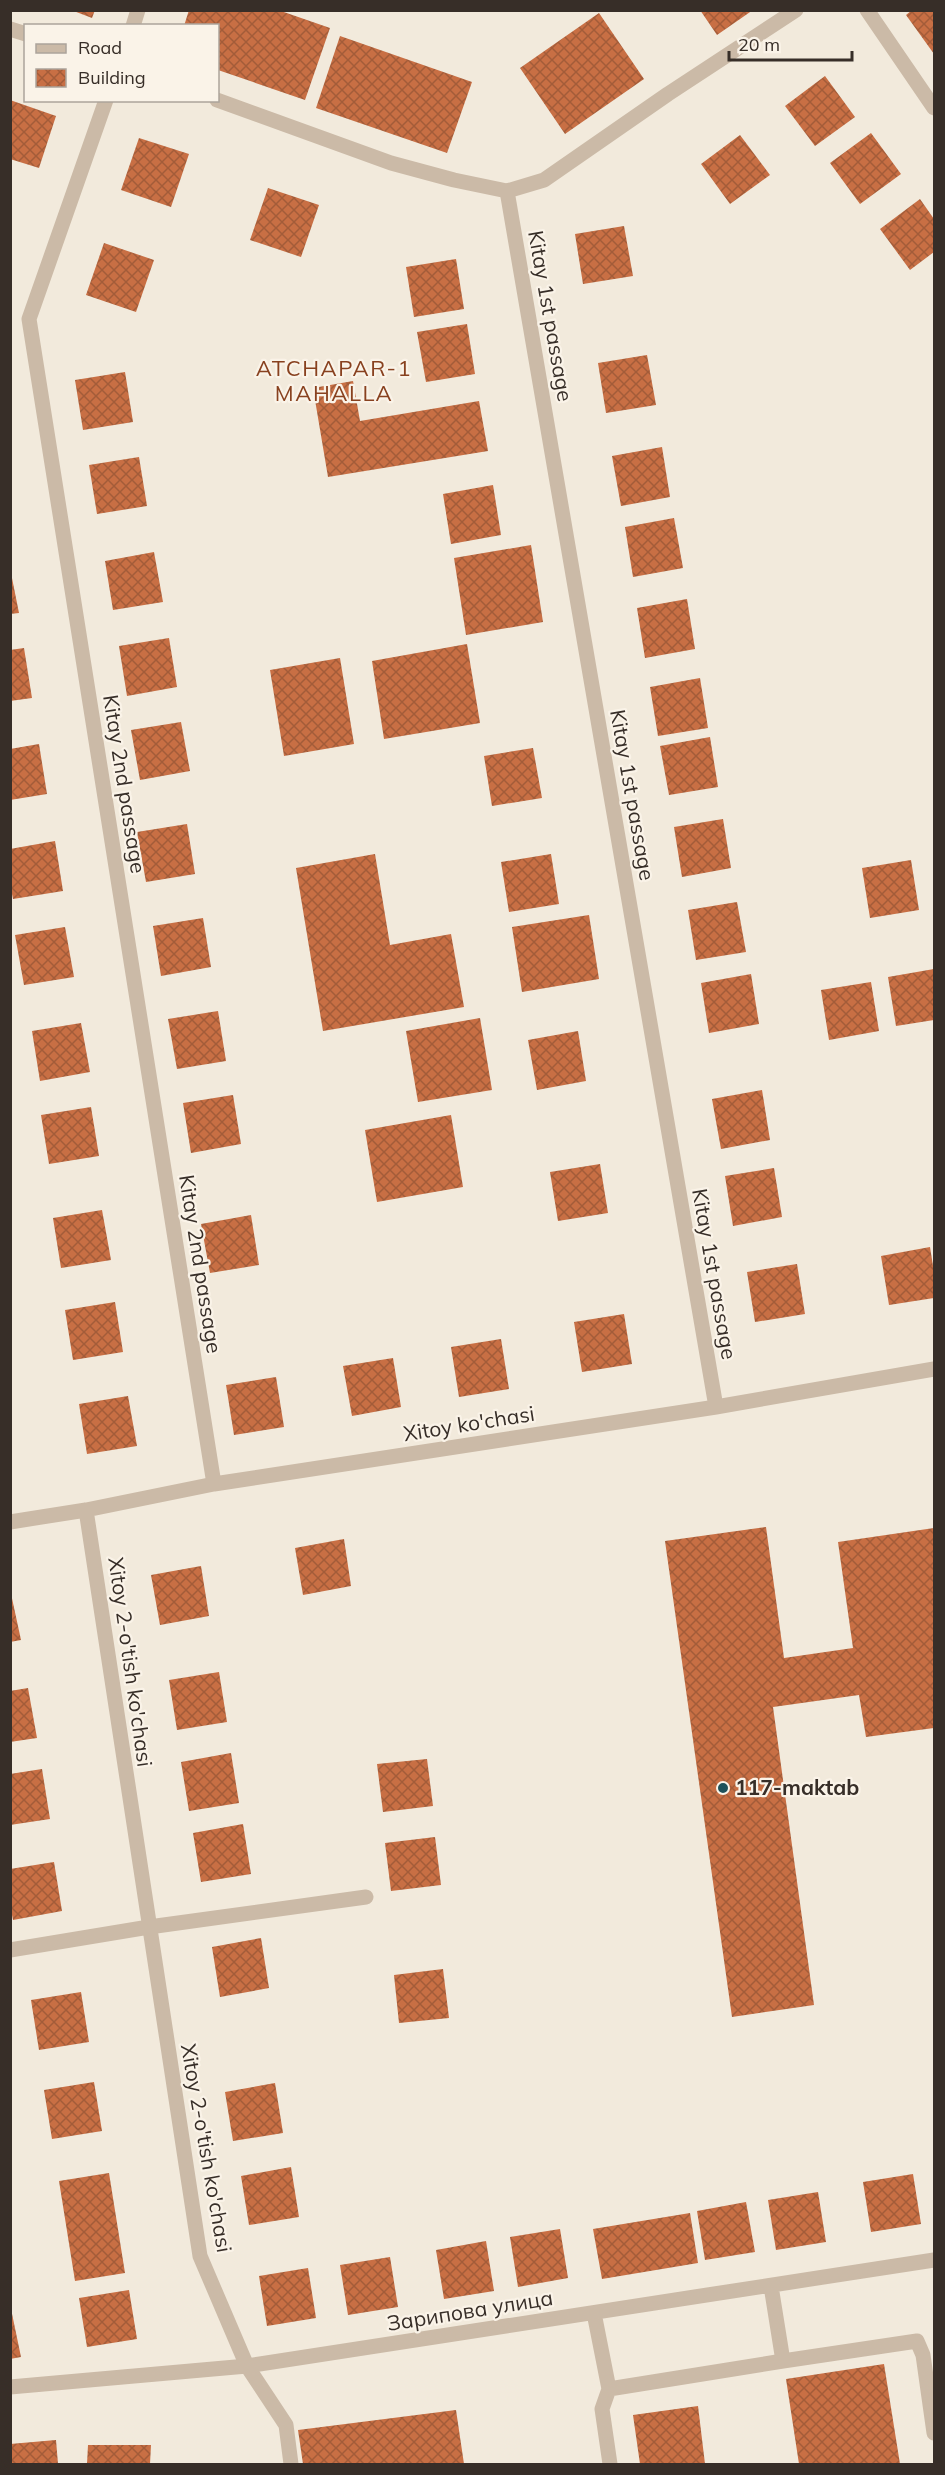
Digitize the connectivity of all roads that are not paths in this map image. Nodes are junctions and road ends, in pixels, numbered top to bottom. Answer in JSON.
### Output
{"nodes":[{"id":1,"x":796,"y":10,"type":"edge"},
{"id":2,"x":867,"y":10,"type":"edge"},
{"id":3,"x":219,"y":101,"type":"edge"},
{"id":4,"x":105,"y":102,"type":"edge"},
{"id":5,"x":934,"y":108,"type":"edge"},
{"id":6,"x":507,"y":191,"type":"junction"},
{"id":7,"x":934,"y":1369,"type":"edge"},
{"id":8,"x":716,"y":1407,"type":"junction"},
{"id":9,"x":214,"y":1484,"type":"junction"},
{"id":10,"x":86,"y":1510,"type":"junction"},
{"id":11,"x":10,"y":1522,"type":"edge"},
{"id":12,"x":366,"y":1897,"type":"dead end"},
{"id":13,"x":149,"y":1927,"type":"junction"},
{"id":14,"x":10,"y":1950,"type":"edge"},
{"id":15,"x":934,"y":2260,"type":"edge"},
{"id":16,"x":771,"y":2286,"type":"junction"},
{"id":17,"x":594,"y":2313,"type":"junction"},
{"id":18,"x":783,"y":2361,"type":"junction"},
{"id":19,"x":248,"y":2366,"type":"junction"},
{"id":20,"x":10,"y":2387,"type":"edge"},
{"id":21,"x":609,"y":2389,"type":"junction"},
{"id":22,"x":934,"y":2433,"type":"edge"},
{"id":23,"x":291,"y":2464,"type":"edge"},
{"id":24,"x":610,"y":2464,"type":"edge"}],
"edges":[{"from":1,"to":6,"type":"street"},
{"from":2,"to":5,"type":"street"},
{"from":3,"to":6,"type":"street"},
{"from":4,"to":9,"type":"street","name":"Kitay 2nd passage"},
{"from":6,"to":8,"type":"street","name":"Kitay 1st passage"},
{"from":7,"to":8,"type":"street","name":"Xitoy ko'chasi"},
{"from":8,"to":9,"type":"street","name":"Xitoy ko'chasi"},
{"from":9,"to":10,"type":"street","name":"Xitoy ko'chasi"},
{"from":10,"to":11,"type":"street","name":"Xitoy ko'chasi"},
{"from":10,"to":13,"type":"street","name":"Xitoy 2-o'tish ko'chasi"},
{"from":12,"to":13,"type":"street"},
{"from":13,"to":14,"type":"street"},
{"from":13,"to":19,"type":"street","name":"Xitoy 2-o'tish ko'chasi"},
{"from":15,"to":16,"type":"street","name":"Зарипова улица"},
{"from":16,"to":17,"type":"street","name":"Зарипова улица"},
{"from":16,"to":18,"type":"street"},
{"from":17,"to":19,"type":"street","name":"Зарипова улица"},
{"from":17,"to":21,"type":"street"},
{"from":18,"to":21,"type":"street"},
{"from":18,"to":22,"type":"street"},
{"from":19,"to":20,"type":"street","name":"Зарипова улица"},
{"from":19,"to":23,"type":"street","name":"Xitoy 2-o'tish ko'chasi"},
{"from":21,"to":24,"type":"street"}]}
